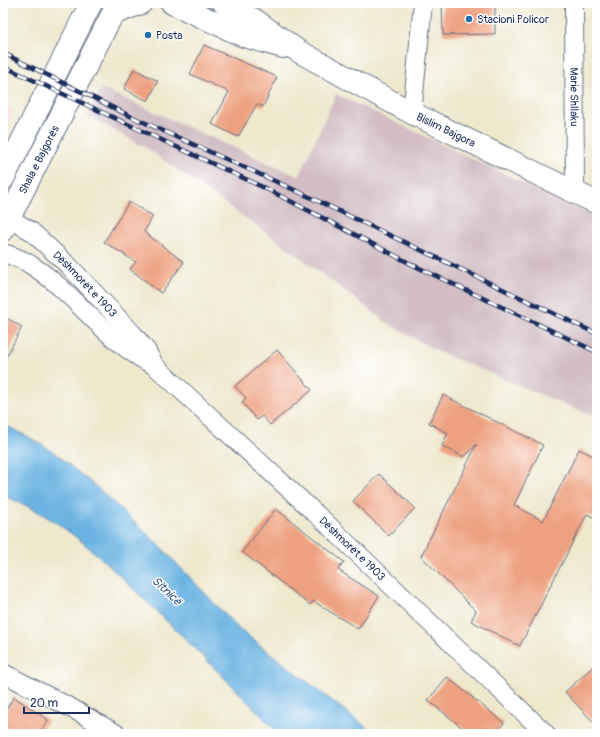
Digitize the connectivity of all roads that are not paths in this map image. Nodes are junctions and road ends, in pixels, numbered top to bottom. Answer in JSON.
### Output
{"nodes":[{"id":1,"x":90,"y":3,"type":"edge"},
{"id":2,"x":142,"y":3,"type":"edge"},
{"id":3,"x":172,"y":3,"type":"edge"},
{"id":4,"x":224,"y":3,"type":"edge"},
{"id":5,"x":423,"y":3,"type":"edge"},
{"id":6,"x":574,"y":3,"type":"edge"},
{"id":7,"x":115,"y":8,"type":"edge"},
{"id":8,"x":298,"y":52,"type":"junction"},
{"id":9,"x":412,"y":113,"type":"junction"},
{"id":10,"x":3,"y":179,"type":"edge"},
{"id":11,"x":575,"y":191,"type":"junction"},
{"id":12,"x":597,"y":203,"type":"edge"},
{"id":13,"x":5,"y":221,"type":"edge"},
{"id":14,"x":3,"y":253,"type":"edge"},
{"id":15,"x":156,"y":366,"type":"junction"},
{"id":16,"x":3,"y":673,"type":"edge"},
{"id":17,"x":117,"y":734,"type":"edge"},
{"id":18,"x":546,"y":734,"type":"edge"}],
"edges":[{"from":1,"to":10,"type":"main road","name":"Shala e Bajgorës"},
{"from":2,"to":7,"type":"main road"},
{"from":3,"to":8,"type":"main road","name":"Bislim Bajgora"},
{"from":4,"to":8,"type":"main road","name":"Bislim Bajgora"},
{"from":5,"to":9,"type":"street"},
{"from":6,"to":11,"type":"street","name":"Marie Shllaku"},
{"from":7,"to":13,"type":"main road","name":"Shala e Bajgorës"},
{"from":8,"to":9,"type":"main road","name":"Bislim Bajgora"},
{"from":9,"to":11,"type":"main road","name":"Bislim Bajgora"},
{"from":11,"to":12,"type":"main road","name":"Bislim Bajgora"},
{"from":13,"to":15,"type":"street","name":"Dëshmorët e 1903"},
{"from":14,"to":15,"type":"street","name":"Dëshmorët e 1903"},
{"from":15,"to":18,"type":"street","name":"Dëshmorët e 1903"},
{"from":16,"to":17,"type":"street"}]}
